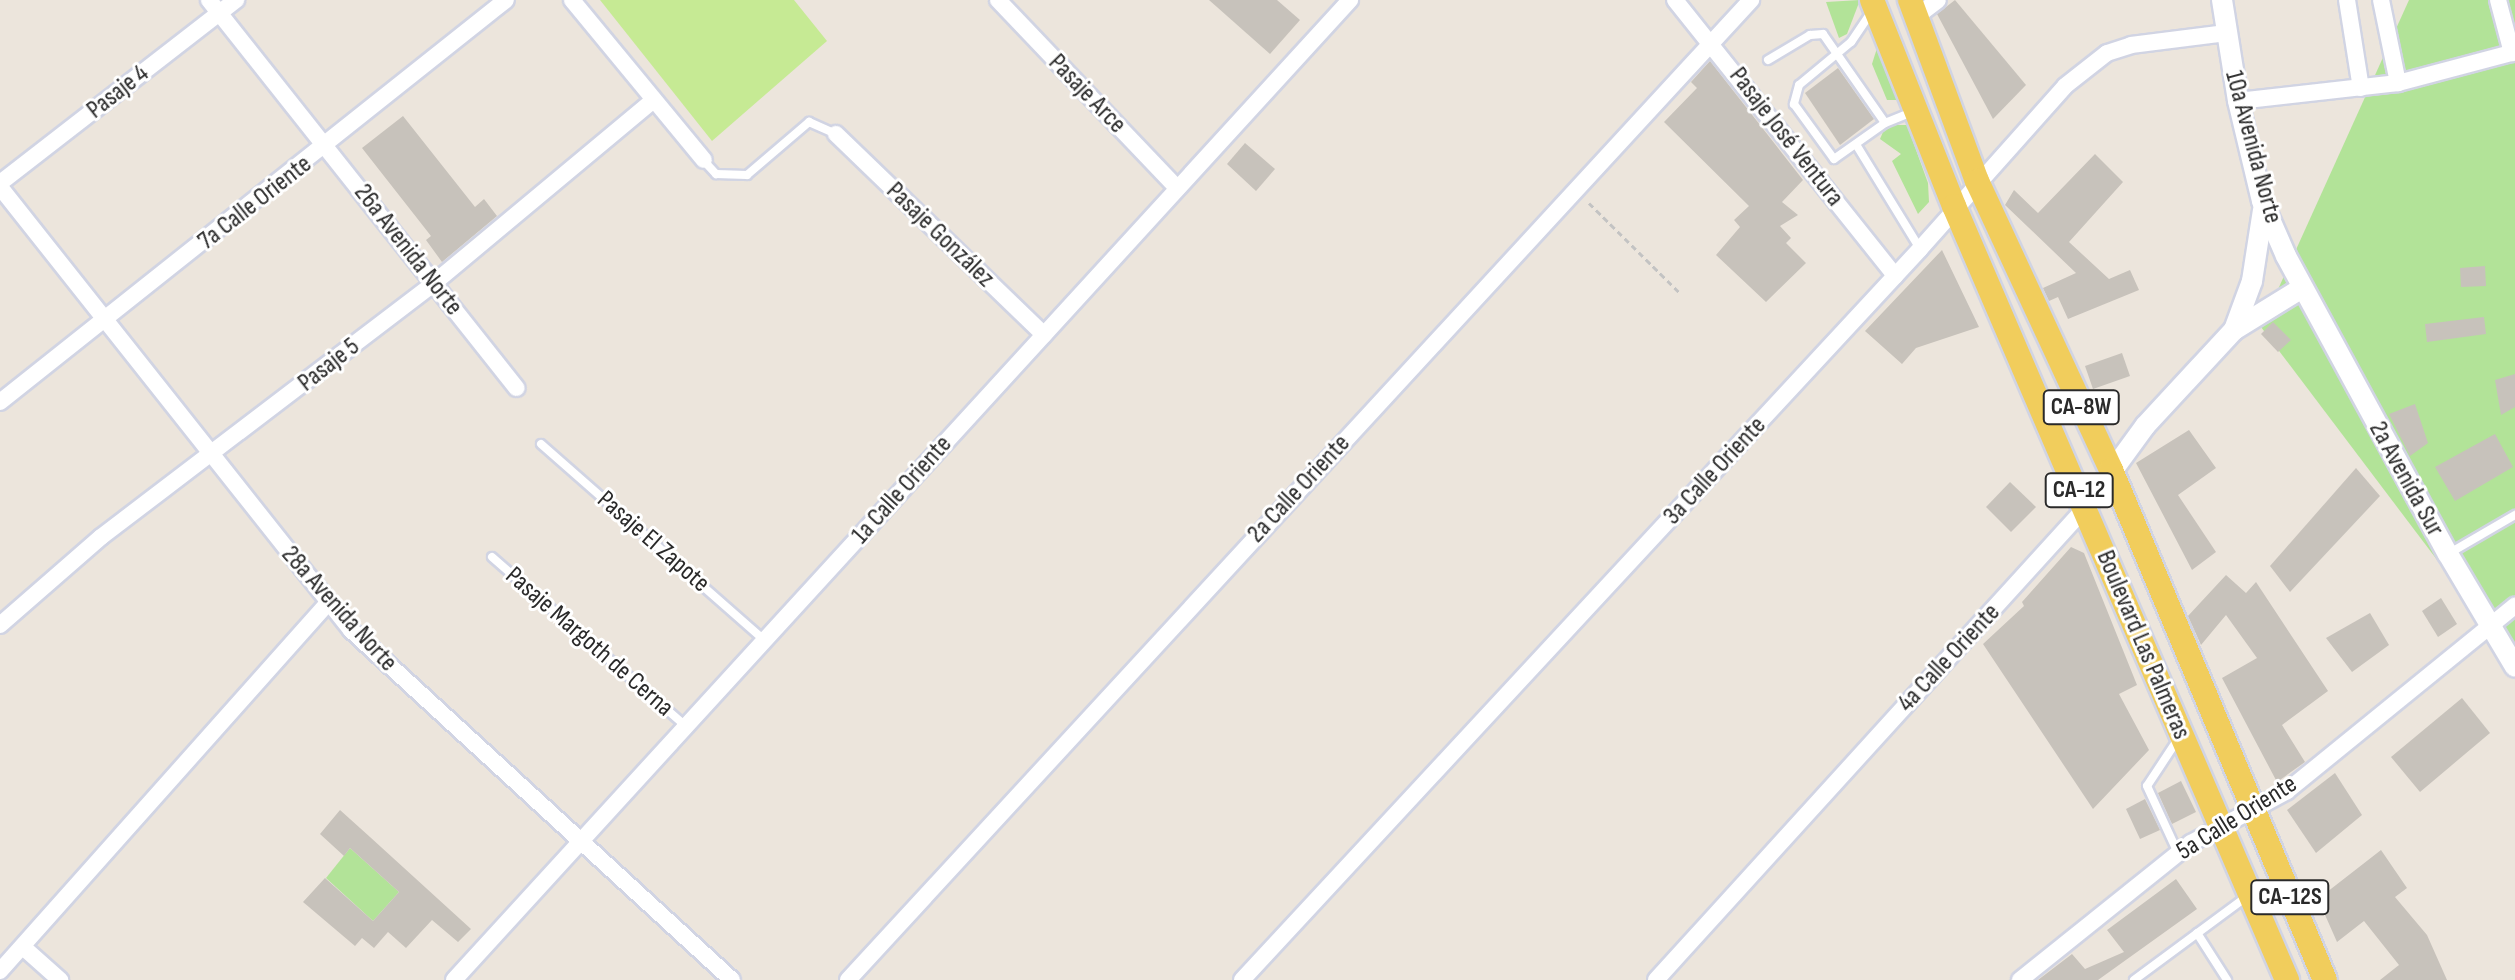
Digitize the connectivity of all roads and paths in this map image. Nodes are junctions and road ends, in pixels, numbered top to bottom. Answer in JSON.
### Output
{"nodes":[{"id":1,"x":236,"y":0,"type":"edge"},
{"id":2,"x":506,"y":0,"type":"edge"},
{"id":3,"x":572,"y":0,"type":"edge"},
{"id":4,"x":998,"y":0,"type":"edge"},
{"id":5,"x":1350,"y":0,"type":"edge"},
{"id":6,"x":1675,"y":0,"type":"edge"},
{"id":7,"x":1751,"y":0,"type":"edge"},
{"id":8,"x":1938,"y":0,"type":"edge"},
{"id":9,"x":2222,"y":0,"type":"edge"},
{"id":10,"x":2347,"y":0,"type":"edge"},
{"id":11,"x":2381,"y":0,"type":"edge"},
{"id":12,"x":2498,"y":0,"type":"edge"},
{"id":13,"x":1873,"y":3,"type":"edge"},
{"id":14,"x":214,"y":7,"type":"edge"},
{"id":15,"x":1913,"y":8,"type":"edge"},
{"id":16,"x":2226,"y":33,"type":"junction"},
{"id":17,"x":1710,"y":42,"type":"junction"},
{"id":18,"x":2514,"y":52,"type":"edge"},
{"id":19,"x":1840,"y":53,"type":"junction"},
{"id":20,"x":1768,"y":60,"type":"dead end"},
{"id":21,"x":2398,"y":83,"type":"junction"},
{"id":22,"x":2361,"y":88,"type":"junction"},
{"id":23,"x":654,"y":100,"type":"junction"},
{"id":24,"x":2238,"y":101,"type":"junction"},
{"id":25,"x":1915,"y":110,"type":"junction"},
{"id":26,"x":1885,"y":123,"type":"junction"},
{"id":27,"x":836,"y":134,"type":"joint"},
{"id":28,"x":1857,"y":146,"type":"junction"},
{"id":29,"x":327,"y":147,"type":"junction"},
{"id":30,"x":704,"y":160,"type":"joint"},
{"id":31,"x":1977,"y":181,"type":"junction"},
{"id":32,"x":0,"y":185,"type":"edge"},
{"id":33,"x":1177,"y":188,"type":"junction"},
{"id":34,"x":1574,"y":189,"type":"junction"},
{"id":35,"x":2262,"y":201,"type":"junction"},
{"id":36,"x":1954,"y":206,"type":"junction"},
{"id":37,"x":1920,"y":249,"type":"junction"},
{"id":38,"x":1895,"y":276,"type":"junction"},
{"id":39,"x":434,"y":283,"type":"junction"},
{"id":40,"x":2302,"y":288,"type":"junction"},
{"id":41,"x":1681,"y":294,"type":"dead end"},
{"id":42,"x":104,"y":322,"type":"junction"},
{"id":43,"x":2234,"y":330,"type":"junction"},
{"id":44,"x":1044,"y":335,"type":"junction"},
{"id":45,"x":517,"y":388,"type":"dead end"},
{"id":46,"x":0,"y":402,"type":"edge"},
{"id":47,"x":541,"y":444,"type":"dead end"},
{"id":48,"x":210,"y":457,"type":"junction"},
{"id":49,"x":2111,"y":470,"type":"junction"},
{"id":50,"x":2086,"y":507,"type":"junction"},
{"id":51,"x":2515,"y":515,"type":"edge"},
{"id":52,"x":2448,"y":554,"type":"junction"},
{"id":53,"x":492,"y":557,"type":"dead end"},
{"id":54,"x":327,"y":604,"type":"junction"},
{"id":55,"x":2515,"y":606,"type":"edge"},
{"id":56,"x":2489,"y":624,"type":"junction"},
{"id":57,"x":0,"y":625,"type":"edge"},
{"id":58,"x":765,"y":641,"type":"junction"},
{"id":59,"x":2515,"y":667,"type":"edge"},
{"id":60,"x":686,"y":727,"type":"junction"},
{"id":61,"x":2180,"y":735,"type":"junction"},
{"id":62,"x":2254,"y":813,"type":"junction"},
{"id":63,"x":2218,"y":824,"type":"junction"},
{"id":64,"x":580,"y":844,"type":"junction"},
{"id":65,"x":2178,"y":853,"type":"junction"},
{"id":66,"x":2250,"y":894,"type":"junction"},
{"id":67,"x":2197,"y":933,"type":"junction"},
{"id":68,"x":23,"y":947,"type":"junction"},
{"id":69,"x":0,"y":971,"type":"edge"},
{"id":70,"x":60,"y":980,"type":"edge"},
{"id":71,"x":454,"y":980,"type":"edge"},
{"id":72,"x":732,"y":980,"type":"edge"},
{"id":73,"x":848,"y":980,"type":"edge"},
{"id":74,"x":1242,"y":980,"type":"edge"},
{"id":75,"x":1656,"y":980,"type":"edge"},
{"id":76,"x":2020,"y":980,"type":"edge"},
{"id":77,"x":2134,"y":980,"type":"edge"},
{"id":78,"x":2227,"y":980,"type":"edge"},
{"id":79,"x":2287,"y":980,"type":"edge"},
{"id":80,"x":2325,"y":980,"type":"edge"}],
"edges":[{"from":1,"to":14,"type":"street","name":"Pasaje 4"},
{"from":2,"to":29,"type":"street","name":"7a Calle Oriente"},
{"from":3,"to":23,"type":"street"},
{"from":4,"to":33,"type":"street","name":"Pasaje Arce"},
{"from":5,"to":33,"type":"street","name":"1a Calle Oriente"},
{"from":6,"to":17,"type":"street","name":"Pasaje José Ventura"},
{"from":7,"to":17,"type":"street","name":"2a Calle Oriente"},
{"from":8,"to":15,"type":"street"},
{"from":9,"to":16,"type":"street","name":"10a Avenida Norte"},
{"from":10,"to":22,"type":"street"},
{"from":11,"to":21,"type":"street"},
{"from":12,"to":18,"type":"street"},
{"from":13,"to":19,"type":"lane"},
{"from":13,"to":25,"type":"main road","name":"Boulevard Las Palmeras","number":"CA-12"},
{"from":14,"to":29,"type":"street","name":"26a Avenida Norte"},
{"from":14,"to":32,"type":"street","name":"Pasaje 4"},
{"from":15,"to":31,"type":"main road","number":"CA-8W"},
{"from":16,"to":24,"type":"street","name":"10a Avenida Norte"},
{"from":16,"to":31,"type":"street","name":"3a Calle Oriente"},
{"from":17,"to":34,"type":"street","name":"2a Calle Oriente"},
{"from":17,"to":38,"type":"street","name":"Pasaje José Ventura"},
{"from":18,"to":21,"type":"street"},
{"from":19,"to":20,"type":"lane"},
{"from":19,"to":26,"type":"lane"},
{"from":19,"to":28,"type":"lane"},
{"from":21,"to":22,"type":"street"},
{"from":22,"to":24,"type":"street"},
{"from":23,"to":30,"type":"street"},
{"from":23,"to":39,"type":"street","name":"Pasaje 5"},
{"from":24,"to":35,"type":"street","name":"10a Avenida Norte"},
{"from":25,"to":26,"type":"lane"},
{"from":25,"to":36,"type":"main road","name":"Boulevard Las Palmeras","number":"CA-12"},
{"from":26,"to":28,"type":"lane"},
{"from":27,"to":30,"type":"lane"},
{"from":27,"to":44,"type":"street","name":"Pasaje González"},
{"from":28,"to":37,"type":"lane"},
{"from":29,"to":39,"type":"street","name":"26a Avenida Norte"},
{"from":29,"to":42,"type":"street","name":"7a Calle Oriente"},
{"from":31,"to":36,"type":"street","name":"3a Calle Oriente"},
{"from":31,"to":49,"type":"main road","number":"CA-8W"},
{"from":32,"to":42,"type":"street","name":"28a Avenida Norte"},
{"from":33,"to":44,"type":"street","name":"1a Calle Oriente"},
{"from":34,"to":41,"type":"path"},
{"from":34,"to":73,"type":"street","name":"2a Calle Oriente"},
{"from":35,"to":40,"type":"street","name":"10a Avenida Norte"},
{"from":35,"to":43,"type":"street","name":"4a Calle Oriente"},
{"from":36,"to":37,"type":"street","name":"3a Calle Oriente"},
{"from":36,"to":50,"type":"main road","name":"Boulevard Las Palmeras","number":"CA-12"},
{"from":37,"to":38,"type":"street","name":"3a Calle Oriente"},
{"from":38,"to":74,"type":"street","name":"3a Calle Oriente"},
{"from":39,"to":45,"type":"street","name":"26a Avenida Norte"},
{"from":39,"to":48,"type":"street","name":"Pasaje 5"},
{"from":40,"to":43,"type":"street","name":"4a Calle Oriente"},
{"from":40,"to":52,"type":"street","name":"2a Avenida Sur"},
{"from":42,"to":46,"type":"street","name":"7a Calle Oriente"},
{"from":42,"to":48,"type":"street","name":"28a Avenida Norte"},
{"from":43,"to":49,"type":"street","name":"4a Calle Oriente"},
{"from":44,"to":58,"type":"street","name":"1a Calle Oriente"},
{"from":47,"to":58,"type":"lane","name":"Pasaje El Zapote"},
{"from":48,"to":54,"type":"street","name":"28a Avenida Norte"},
{"from":48,"to":57,"type":"street","name":"Pasaje 5"},
{"from":49,"to":50,"type":"street","name":"4a Calle Oriente"},
{"from":49,"to":62,"type":"main road","number":"CA-8W"},
{"from":50,"to":61,"type":"main road","name":"Boulevard Las Palmeras","number":"CA-12"},
{"from":50,"to":75,"type":"street","name":"4a Calle Oriente"},
{"from":51,"to":52,"type":"lane"},
{"from":52,"to":56,"type":"street","name":"2a Avenida Sur"},
{"from":53,"to":60,"type":"lane","name":"Pasaje Margoth de Cerna"},
{"from":54,"to":64,"type":"street","name":"28a Avenida Norte"},
{"from":54,"to":68,"type":"street"},
{"from":55,"to":56,"type":"street","name":"5a Calle Oriente"},
{"from":56,"to":59,"type":"street","name":"2a Avenida Sur"},
{"from":56,"to":62,"type":"street","name":"5a Calle Oriente"},
{"from":58,"to":60,"type":"street","name":"1a Calle Oriente"},
{"from":60,"to":64,"type":"street","name":"1a Calle Oriente"},
{"from":61,"to":63,"type":"main road","name":"Boulevard Las Palmeras","number":"CA-12"},
{"from":61,"to":65,"type":"lane"},
{"from":62,"to":63,"type":"street","name":"5a Calle Oriente"},
{"from":62,"to":80,"type":"main road","number":"CA-12S"},
{"from":63,"to":65,"type":"street","name":"5a Calle Oriente"},
{"from":63,"to":66,"type":"main road","name":"Boulevard Las Palmeras","number":"CA-12"},
{"from":64,"to":71,"type":"street","name":"1a Calle Oriente"},
{"from":64,"to":72,"type":"street","name":"28a Avenida Norte"},
{"from":65,"to":76,"type":"street","name":"5a Calle Oriente"},
{"from":66,"to":67,"type":"lane"},
{"from":66,"to":79,"type":"main road","name":"Boulevard Las Palmeras","number":"CA-12"},
{"from":67,"to":77,"type":"lane"},
{"from":67,"to":78,"type":"lane"},
{"from":68,"to":69,"type":"street"},
{"from":68,"to":70,"type":"street"}]}
